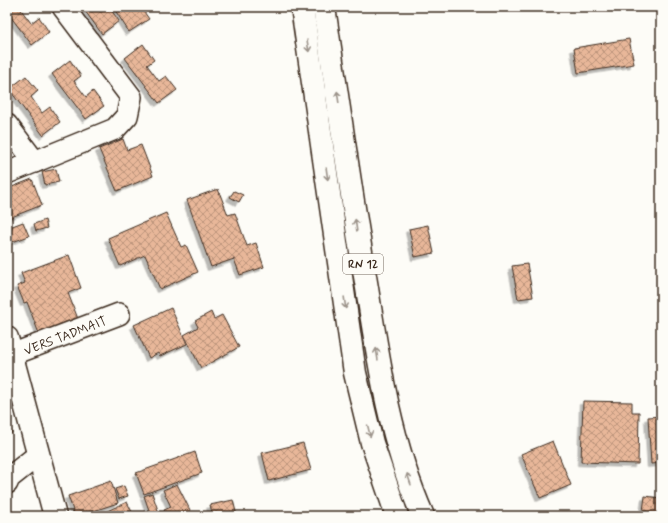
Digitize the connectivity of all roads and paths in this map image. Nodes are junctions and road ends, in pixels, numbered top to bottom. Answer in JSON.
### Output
{"nodes":[{"id":1,"x":63,"y":7,"type":"edge"},
{"id":2,"x":302,"y":7,"type":"edge"},
{"id":3,"x":324,"y":7,"type":"edge"},
{"id":4,"x":7,"y":125,"type":"edge"},
{"id":5,"x":35,"y":162,"type":"junction"},
{"id":6,"x":7,"y":173,"type":"edge"},
{"id":7,"x":119,"y":314,"type":"dead end"},
{"id":8,"x":9,"y":347,"type":"edge"},
{"id":9,"x":38,"y":456,"type":"junction"},
{"id":10,"x":7,"y":483,"type":"edge"},
{"id":11,"x":55,"y":516,"type":"edge"},
{"id":12,"x":396,"y":516,"type":"edge"},
{"id":13,"x":423,"y":516,"type":"edge"}],
"edges":[{"from":1,"to":5,"type":"street"},
{"from":2,"to":12,"type":"main road","number":"RN 12","one_way":true},
{"from":13,"to":3,"type":"main road","number":"RN 12","one_way":true},
{"from":4,"to":5,"type":"street"},
{"from":5,"to":6,"type":"street"},
{"from":7,"to":8,"type":"street","name":"VERS TADMAIT"},
{"from":8,"to":9,"type":"main road"},
{"from":9,"to":10,"type":"street"},
{"from":9,"to":11,"type":"main road"}]}
